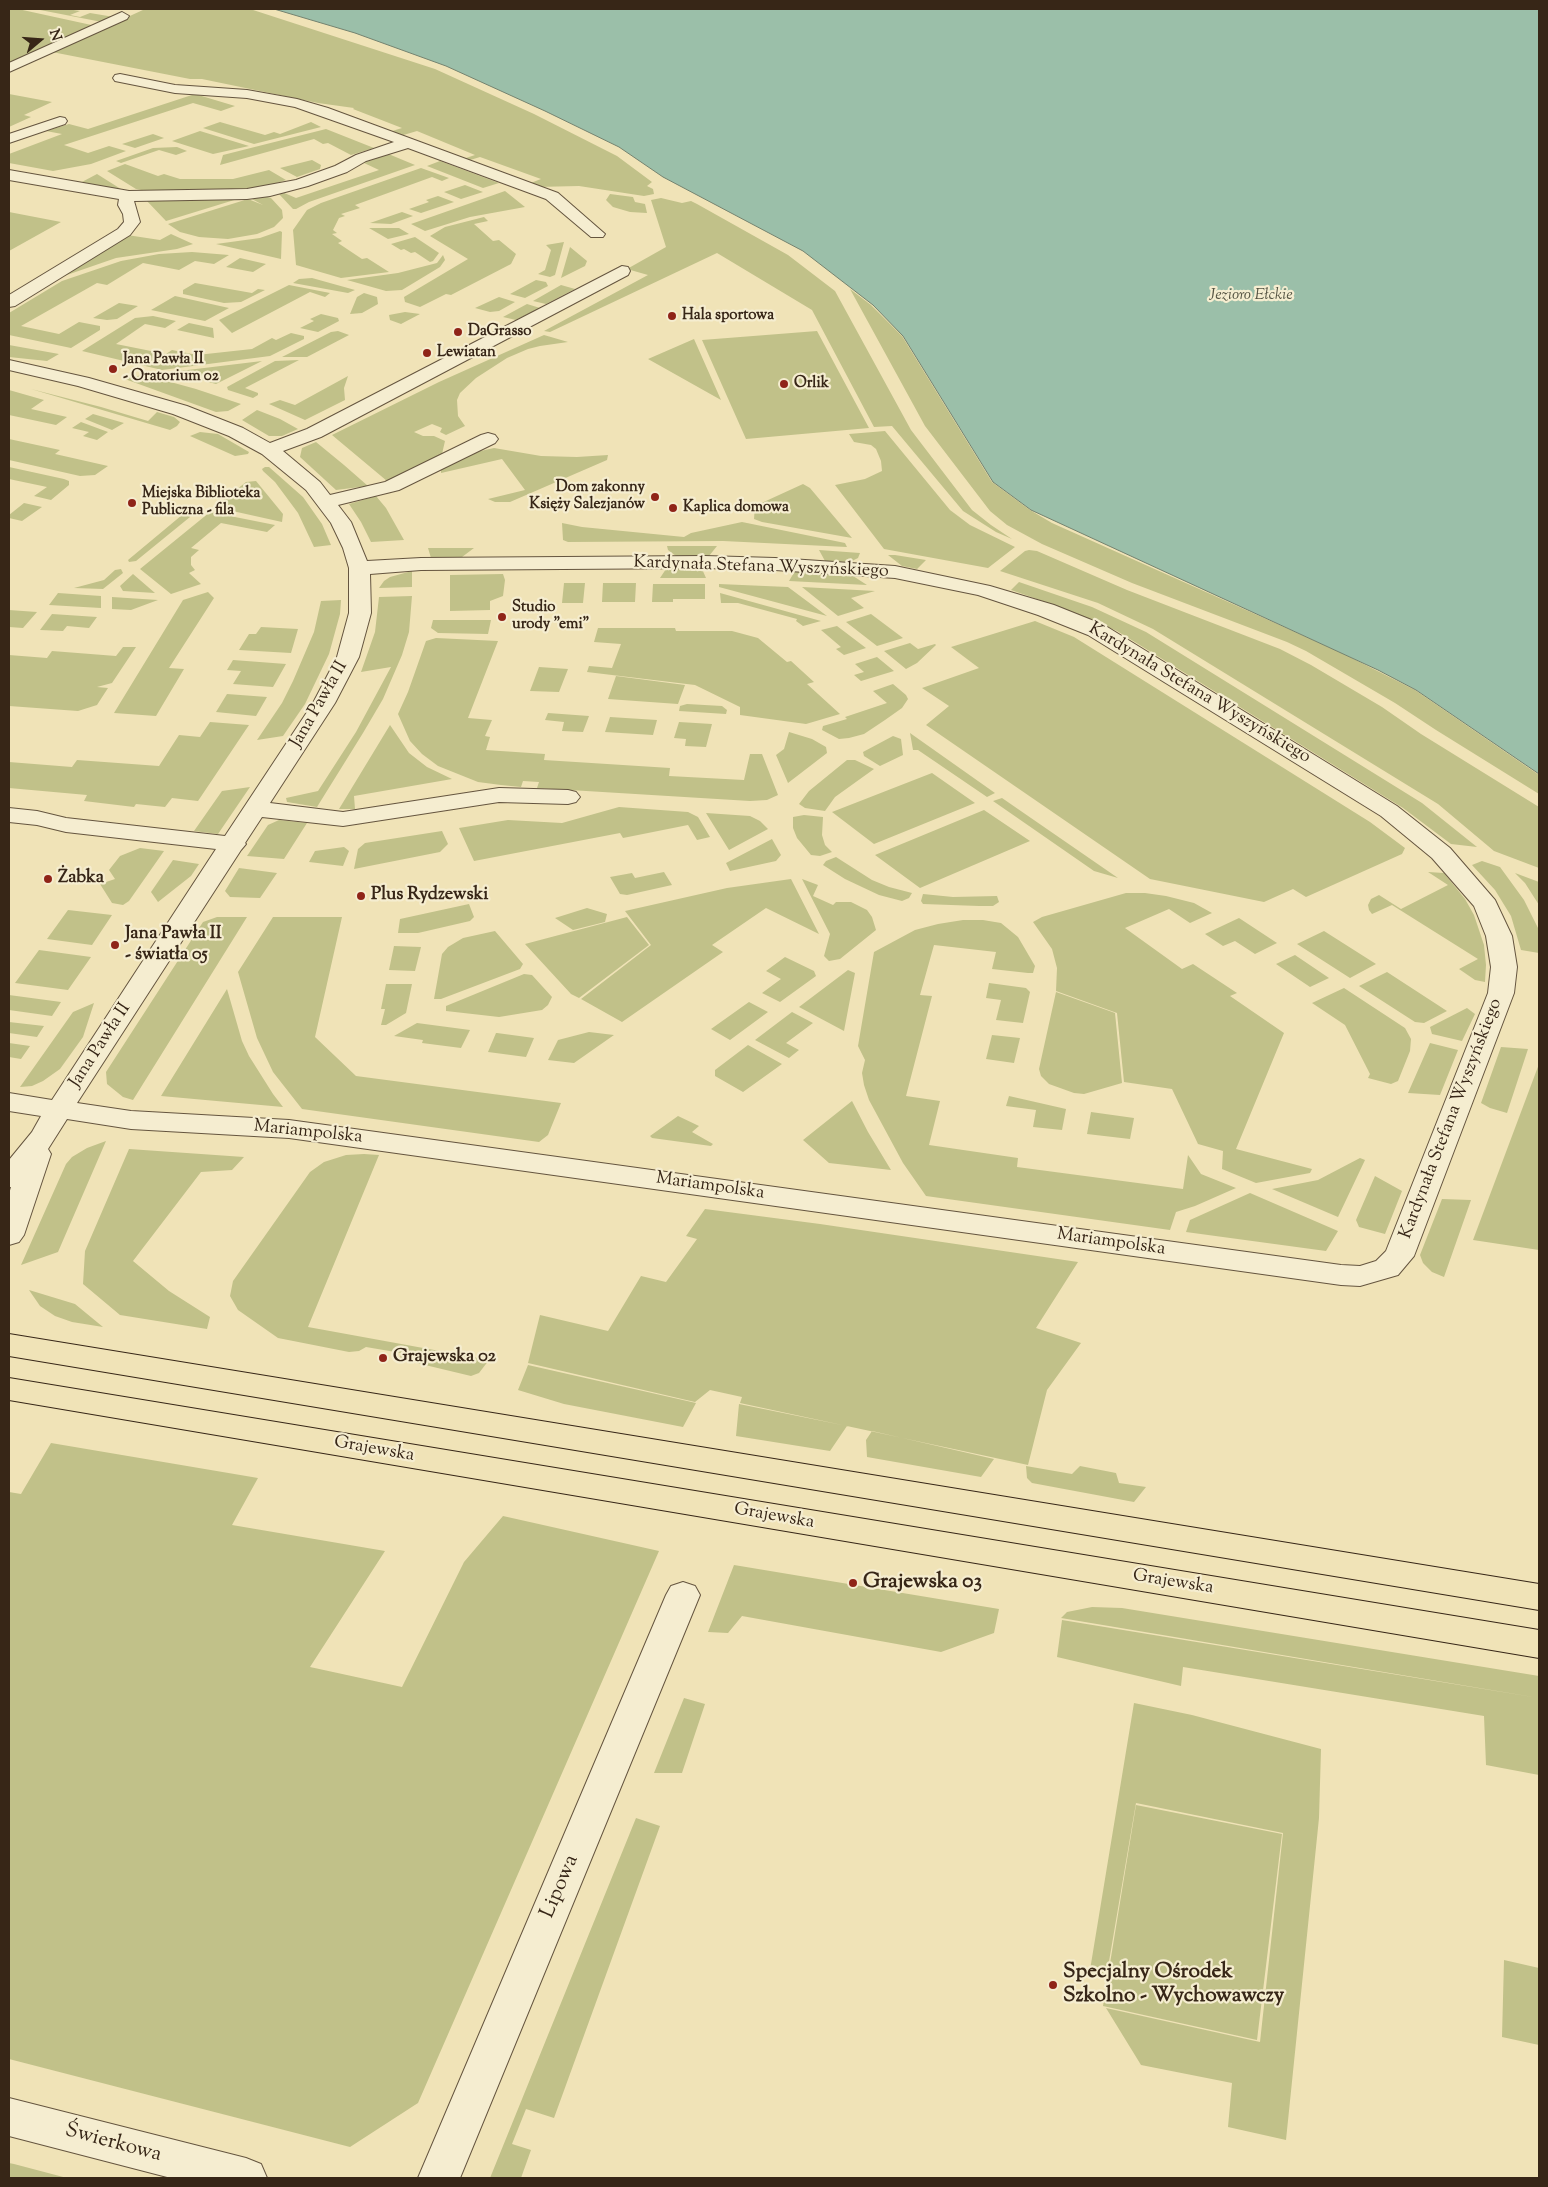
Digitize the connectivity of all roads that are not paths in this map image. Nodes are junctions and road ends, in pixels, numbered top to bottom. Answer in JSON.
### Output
{"nodes":[{"id":1,"x":122,"y":16,"type":"dead end"},
{"id":2,"x":9,"y":68,"type":"edge"},
{"id":3,"x":120,"y":78,"type":"dead end"},
{"id":4,"x":60,"y":121,"type":"dead end"},
{"id":5,"x":9,"y":139,"type":"edge"},
{"id":6,"x":407,"y":143,"type":"junction"},
{"id":7,"x":9,"y":175,"type":"edge"},
{"id":8,"x":129,"y":196,"type":"junction"},
{"id":9,"x":597,"y":234,"type":"dead end"},
{"id":10,"x":622,"y":271,"type":"dead end"},
{"id":11,"x":9,"y":302,"type":"edge"},
{"id":12,"x":9,"y":365,"type":"edge"},
{"id":13,"x":488,"y":439,"type":"dead end"},
{"id":14,"x":269,"y":450,"type":"junction"},
{"id":15,"x":326,"y":502,"type":"junction"},
{"id":16,"x":359,"y":568,"type":"junction"},
{"id":17,"x":568,"y":798,"type":"dead end"},
{"id":18,"x":256,"y":809,"type":"junction"},
{"id":19,"x":9,"y":815,"type":"edge"},
{"id":20,"x":234,"y":844,"type":"junction"},
{"id":21,"x":9,"y":1102,"type":"edge"},
{"id":22,"x":58,"y":1111,"type":"junction"},
{"id":23,"x":43,"y":1137,"type":"junction"},
{"id":24,"x":9,"y":1178,"type":"edge"},
{"id":25,"x":9,"y":1235,"type":"edge"},
{"id":26,"x":1360,"y":1276,"type":"joint"},
{"id":27,"x":9,"y":1345,"type":"edge"},
{"id":28,"x":9,"y":1389,"type":"edge"},
{"id":29,"x":683,"y":1595,"type":"dead end"},
{"id":30,"x":1539,"y":1597,"type":"edge"},
{"id":31,"x":1539,"y":1644,"type":"edge"},
{"id":32,"x":9,"y":2117,"type":"edge"},
{"id":33,"x":246,"y":2178,"type":"edge"},
{"id":34,"x":439,"y":2178,"type":"edge"}],
"edges":[{"from":1,"to":2,"type":"street"},
{"from":3,"to":6,"type":"street"},
{"from":4,"to":5,"type":"street"},
{"from":6,"to":8,"type":"street"},
{"from":6,"to":9,"type":"street"},
{"from":7,"to":8,"type":"street"},
{"from":8,"to":11,"type":"street"},
{"from":10,"to":14,"type":"street"},
{"from":12,"to":14,"type":"street","name":"Jana Pawła II"},
{"from":13,"to":15,"type":"street"},
{"from":14,"to":15,"type":"street","name":"Jana Pawła II"},
{"from":15,"to":16,"type":"street","name":"Jana Pawła II"},
{"from":16,"to":18,"type":"street","name":"Jana Pawła II"},
{"from":16,"to":26,"type":"street","name":"Kardynała Stefana Wyszyńskiego"},
{"from":17,"to":18,"type":"street"},
{"from":18,"to":20,"type":"street","name":"Jana Pawła II"},
{"from":19,"to":20,"type":"street"},
{"from":20,"to":22,"type":"street","name":"Jana Pawła II"},
{"from":21,"to":22,"type":"street","name":"Mariampolska"},
{"from":22,"to":23,"type":"street","name":"Jana Pawła II"},
{"from":22,"to":26,"type":"street","name":"Mariampolska"},
{"from":23,"to":24,"type":"street","name":"Jana Pawła II"},
{"from":23,"to":25,"type":"street","name":"Jana Pawła II"},
{"from":27,"to":30,"type":"main road"},
{"from":28,"to":31,"type":"main road","name":"Grajewska"},
{"from":29,"to":34,"type":"street","name":"Lipowa"},
{"from":32,"to":33,"type":"street","name":"Świerkowa"}]}
